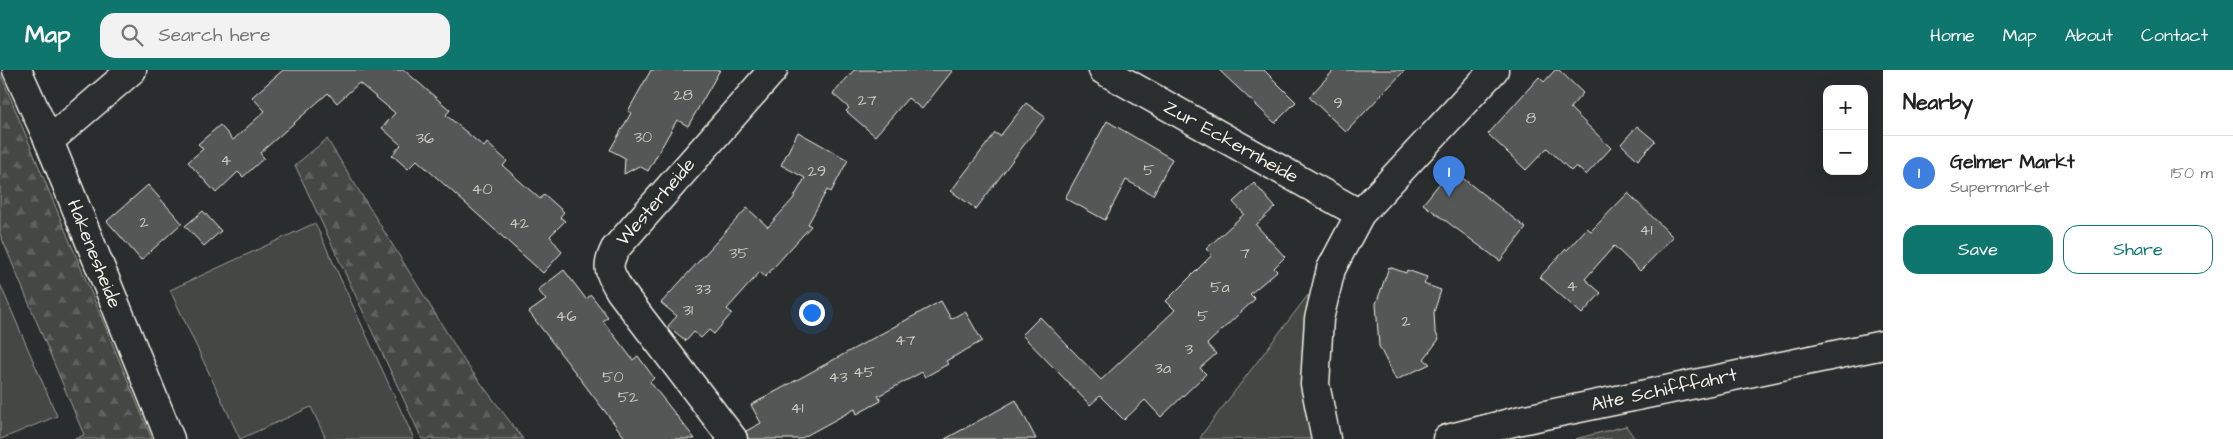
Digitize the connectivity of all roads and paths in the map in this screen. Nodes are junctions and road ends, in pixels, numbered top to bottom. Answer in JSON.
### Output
{"nodes":[{"id":1,"x":17,"y":70,"type":"edge"},
{"id":2,"x":132,"y":70,"type":"edge"},
{"id":3,"x":773,"y":70,"type":"edge"},
{"id":4,"x":1103,"y":70,"type":"edge"},
{"id":5,"x":1494,"y":70,"type":"edge"},
{"id":6,"x":49,"y":141,"type":"junction"},
{"id":7,"x":1360,"y":214,"type":"junction"},
{"id":8,"x":1883,"y":344,"type":"edge"},
{"id":9,"x":170,"y":439,"type":"edge"},
{"id":10,"x":733,"y":439,"type":"edge"},
{"id":11,"x":1326,"y":439,"type":"edge"},
{"id":12,"x":1447,"y":439,"type":"edge"}],
"edges":[{"from":1,"to":6,"type":"street","name":"Hakenesheide"},
{"from":2,"to":6,"type":"street"},
{"from":3,"to":10,"type":"street","name":"Westerheide"},
{"from":4,"to":7,"type":"street","name":"Zur Eckernheide"},
{"from":5,"to":7,"type":"street"},
{"from":6,"to":9,"type":"street","name":"Hakenesheide"},
{"from":7,"to":11,"type":"street"},
{"from":8,"to":12,"type":"street","name":"Alte Schifffahrt"}]}
